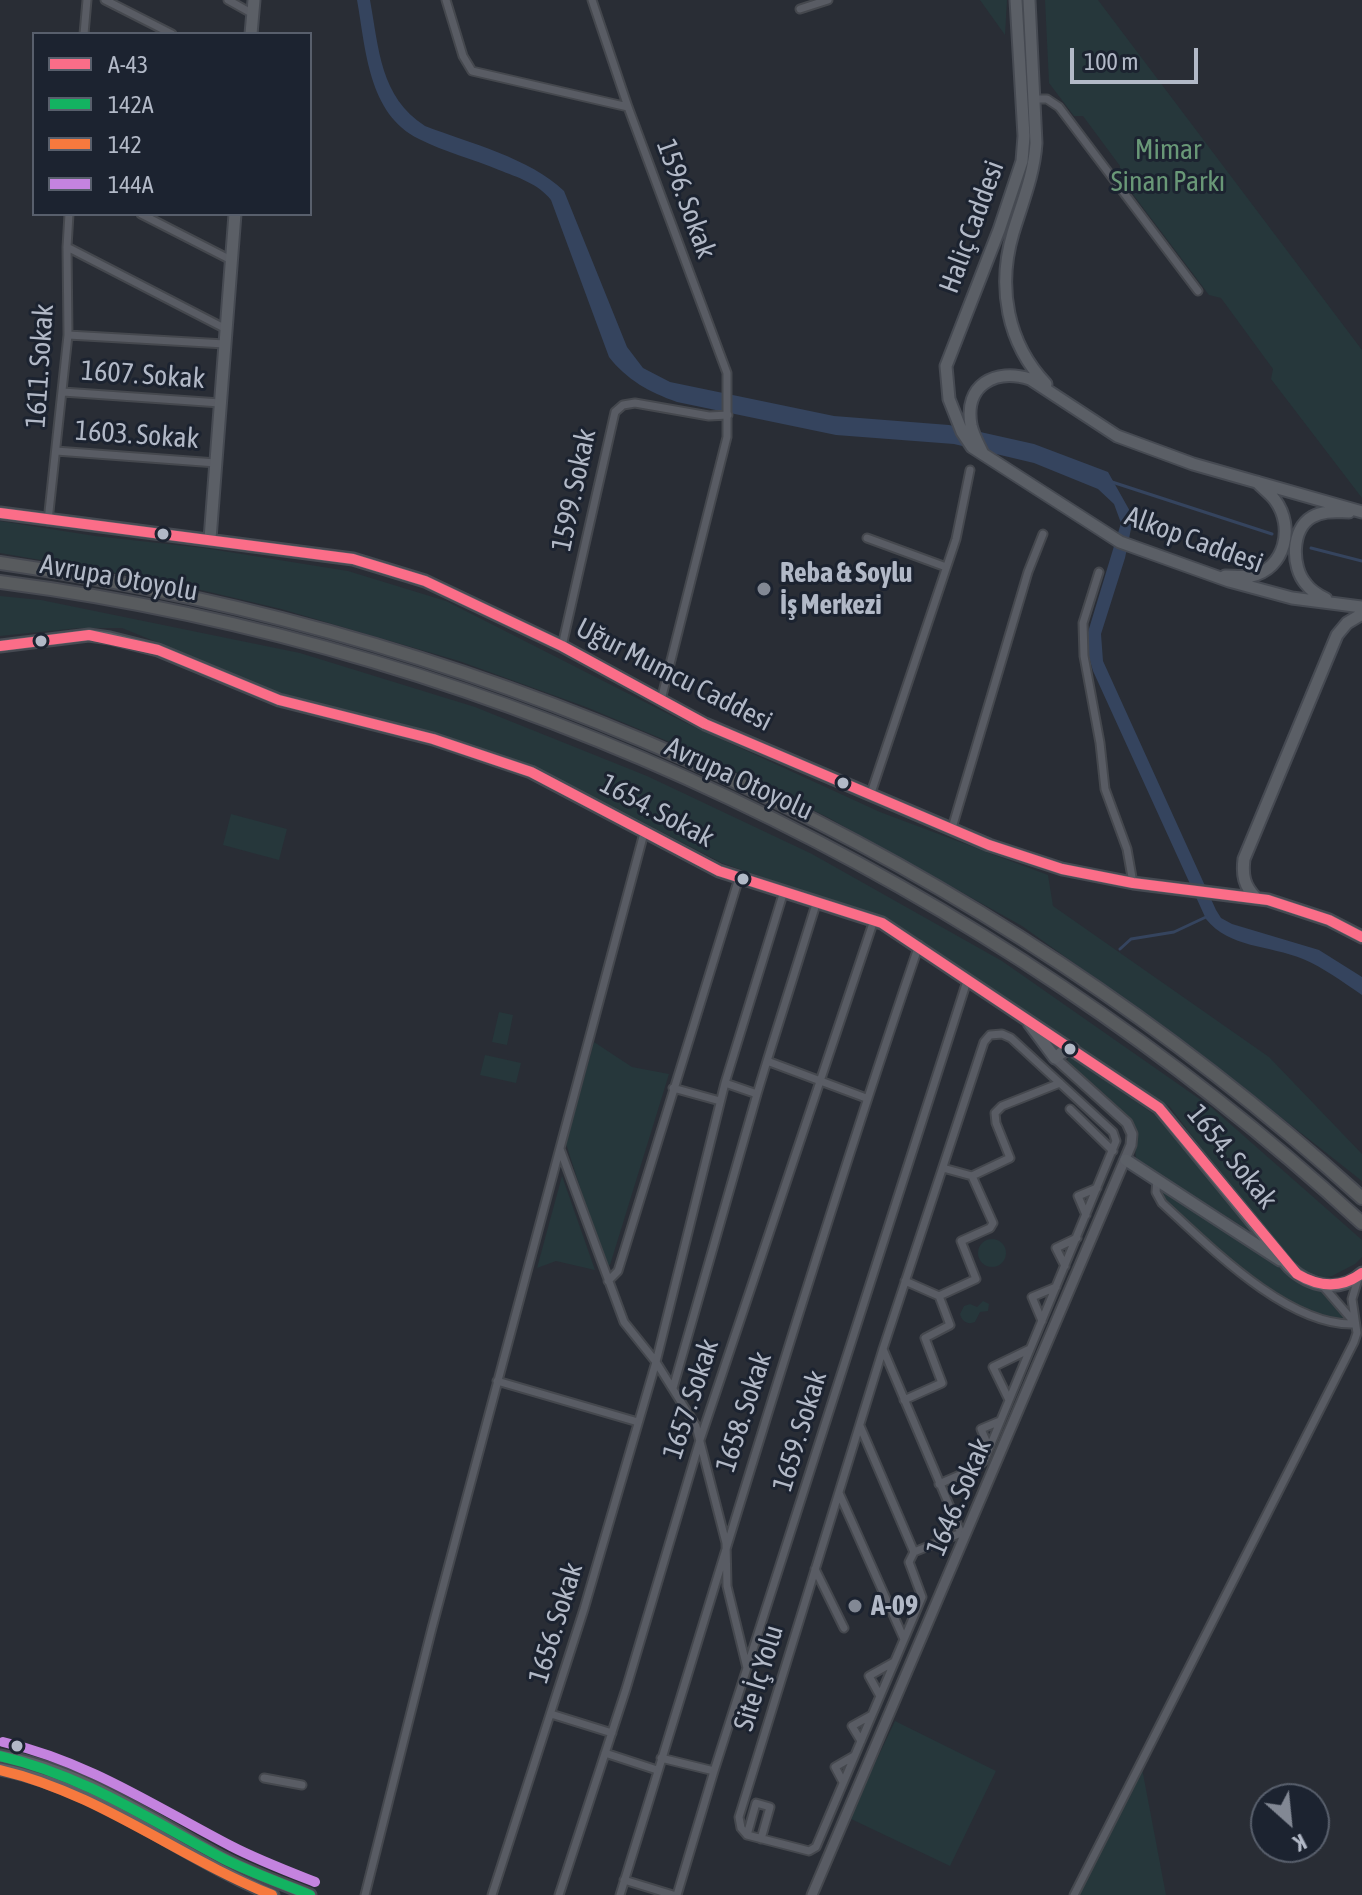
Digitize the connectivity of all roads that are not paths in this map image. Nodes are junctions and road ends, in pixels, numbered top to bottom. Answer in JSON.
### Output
{"nodes":[{"id":1,"x":87,"y":0,"type":"edge"},
{"id":2,"x":105,"y":0,"type":"edge"},
{"id":3,"x":228,"y":0,"type":"edge"},
{"id":4,"x":254,"y":0,"type":"edge"},
{"id":5,"x":446,"y":0,"type":"edge"},
{"id":6,"x":592,"y":0,"type":"edge"},
{"id":7,"x":828,"y":0,"type":"edge"},
{"id":8,"x":1016,"y":0,"type":"edge"},
{"id":9,"x":1029,"y":0,"type":"edge"},
{"id":10,"x":800,"y":9,"type":"dead end"},
{"id":11,"x":253,"y":14,"type":"junction"},
{"id":12,"x":84,"y":32,"type":"edge"},
{"id":13,"x":168,"y":32,"type":"edge"},
{"id":14,"x":251,"y":32,"type":"edge"},
{"id":15,"x":1035,"y":99,"type":"junction"},
{"id":16,"x":628,"y":107,"type":"junction"},
{"id":17,"x":69,"y":216,"type":"edge"},
{"id":18,"x":145,"y":216,"type":"edge"},
{"id":19,"x":235,"y":216,"type":"edge"},
{"id":20,"x":67,"y":247,"type":"junction"},
{"id":21,"x":231,"y":260,"type":"junction"},
{"id":22,"x":1198,"y":291,"type":"dead end"},
{"id":23,"x":226,"y":329,"type":"junction"},
{"id":24,"x":68,"y":335,"type":"junction"},
{"id":25,"x":225,"y":344,"type":"junction"},
{"id":26,"x":63,"y":392,"type":"junction"},
{"id":27,"x":1057,"y":396,"type":"junction"},
{"id":28,"x":220,"y":403,"type":"junction"},
{"id":29,"x":728,"y":415,"type":"junction"},
{"id":30,"x":56,"y":451,"type":"junction"},
{"id":31,"x":984,"y":455,"type":"junction"},
{"id":32,"x":216,"y":463,"type":"junction"},
{"id":33,"x":970,"y":470,"type":"dead end"},
{"id":34,"x":1255,"y":481,"type":"junction"},
{"id":35,"x":1362,"y":512,"type":"edge"},
{"id":36,"x":0,"y":513,"type":"edge"},
{"id":37,"x":48,"y":521,"type":"junction"},
{"id":38,"x":1043,"y":534,"type":"dead end"},
{"id":39,"x":867,"y":538,"type":"dead end"},
{"id":40,"x":210,"y":539,"type":"junction"},
{"id":41,"x":0,"y":563,"type":"edge"},
{"id":42,"x":946,"y":567,"type":"junction"},
{"id":43,"x":1099,"y":572,"type":"dead end"},
{"id":44,"x":1213,"y":576,"type":"junction"},
{"id":45,"x":0,"y":582,"type":"edge"},
{"id":46,"x":1333,"y":603,"type":"junction"},
{"id":47,"x":1362,"y":607,"type":"edge"},
{"id":48,"x":1362,"y":614,"type":"edge"},
{"id":49,"x":0,"y":646,"type":"edge"},
{"id":50,"x":562,"y":646,"type":"junction"},
{"id":51,"x":661,"y":700,"type":"junction"},
{"id":52,"x":871,"y":793,"type":"junction"},
{"id":53,"x":952,"y":828,"type":"junction"},
{"id":54,"x":644,"y":833,"type":"junction"},
{"id":55,"x":739,"y":878,"type":"junction"},
{"id":56,"x":1133,"y":883,"type":"junction"},
{"id":57,"x":784,"y":891,"type":"junction"},
{"id":58,"x":1256,"y":898,"type":"junction"},
{"id":59,"x":817,"y":901,"type":"junction"},
{"id":60,"x":874,"y":920,"type":"junction"},
{"id":61,"x":1362,"y":937,"type":"edge"},
{"id":62,"x":919,"y":945,"type":"junction"},
{"id":63,"x":967,"y":981,"type":"junction"},
{"id":64,"x":1024,"y":1016,"type":"junction"},
{"id":65,"x":1046,"y":1047,"type":"junction"},
{"id":66,"x":1073,"y":1049,"type":"junction"},
{"id":67,"x":1055,"y":1058,"type":"junction"},
{"id":68,"x":1035,"y":1060,"type":"junction"},
{"id":69,"x":767,"y":1061,"type":"junction"},
{"id":70,"x":1045,"y":1069,"type":"junction"},
{"id":71,"x":819,"y":1081,"type":"junction"},
{"id":72,"x":725,"y":1083,"type":"junction"},
{"id":73,"x":1060,"y":1083,"type":"junction"},
{"id":74,"x":673,"y":1088,"type":"junction"},
{"id":75,"x":757,"y":1094,"type":"junction"},
{"id":76,"x":866,"y":1098,"type":"junction"},
{"id":77,"x":720,"y":1101,"type":"junction"},
{"id":78,"x":1070,"y":1109,"type":"dead end"},
{"id":79,"x":559,"y":1147,"type":"junction"},
{"id":80,"x":1113,"y":1151,"type":"junction"},
{"id":81,"x":1126,"y":1160,"type":"junction"},
{"id":82,"x":943,"y":1168,"type":"junction"},
{"id":83,"x":972,"y":1176,"type":"junction"},
{"id":84,"x":1157,"y":1179,"type":"junction"},
{"id":85,"x":1097,"y":1188,"type":"junction"},
{"id":86,"x":1362,"y":1198,"type":"edge"},
{"id":87,"x":1086,"y":1215,"type":"junction"},
{"id":88,"x":1362,"y":1223,"type":"edge"},
{"id":89,"x":1077,"y":1238,"type":"junction"},
{"id":90,"x":1065,"y":1266,"type":"junction"},
{"id":91,"x":1289,"y":1267,"type":"junction"},
{"id":92,"x":1360,"y":1275,"type":"edge"},
{"id":93,"x":608,"y":1281,"type":"junction"},
{"id":94,"x":905,"y":1281,"type":"junction"},
{"id":95,"x":1321,"y":1285,"type":"junction"},
{"id":96,"x":1056,"y":1287,"type":"junction"},
{"id":97,"x":939,"y":1296,"type":"junction"},
{"id":98,"x":1042,"y":1321,"type":"junction"},
{"id":99,"x":1355,"y":1324,"type":"junction"},
{"id":100,"x":883,"y":1349,"type":"junction"},
{"id":101,"x":1030,"y":1349,"type":"junction"},
{"id":102,"x":656,"y":1362,"type":"junction"},
{"id":103,"x":497,"y":1381,"type":"junction"},
{"id":104,"x":673,"y":1388,"type":"junction"},
{"id":105,"x":904,"y":1400,"type":"junction"},
{"id":106,"x":1009,"y":1400,"type":"junction"},
{"id":107,"x":1000,"y":1421,"type":"junction"},
{"id":108,"x":638,"y":1422,"type":"junction"},
{"id":109,"x":860,"y":1426,"type":"junction"},
{"id":110,"x":700,"y":1440,"type":"junction"},
{"id":111,"x":989,"y":1448,"type":"junction"},
{"id":112,"x":939,"y":1484,"type":"junction"},
{"id":113,"x":839,"y":1493,"type":"junction"},
{"id":114,"x":964,"y":1534,"type":"junction"},
{"id":115,"x":726,"y":1543,"type":"junction"},
{"id":116,"x":914,"y":1552,"type":"junction"},
{"id":117,"x":815,"y":1569,"type":"junction"},
{"id":118,"x":844,"y":1628,"type":"dead end"},
{"id":119,"x":904,"y":1639,"type":"junction"},
{"id":120,"x":894,"y":1662,"type":"junction"},
{"id":121,"x":747,"y":1671,"type":"junction"},
{"id":122,"x":880,"y":1696,"type":"junction"},
{"id":123,"x":551,"y":1714,"type":"junction"},
{"id":124,"x":872,"y":1714,"type":"junction"},
{"id":125,"x":612,"y":1733,"type":"junction"},
{"id":126,"x":861,"y":1741,"type":"junction"},
{"id":127,"x":605,"y":1753,"type":"junction"},
{"id":128,"x":0,"y":1756,"type":"edge"},
{"id":129,"x":854,"y":1756,"type":"junction"},
{"id":130,"x":661,"y":1758,"type":"junction"},
{"id":131,"x":0,"y":1769,"type":"edge"},
{"id":132,"x":657,"y":1770,"type":"junction"},
{"id":133,"x":714,"y":1771,"type":"junction"},
{"id":134,"x":264,"y":1778,"type":"dead end"},
{"id":135,"x":843,"y":1782,"type":"junction"},
{"id":136,"x":302,"y":1785,"type":"dead end"},
{"id":137,"x":101,"y":1789,"type":"junction"},
{"id":138,"x":744,"y":1800,"type":"junction"},
{"id":139,"x":93,"y":1803,"type":"junction"},
{"id":140,"x":756,"y":1803,"type":"junction"},
{"id":141,"x":747,"y":1835,"type":"junction"},
{"id":142,"x":761,"y":1839,"type":"junction"},
{"id":143,"x":243,"y":1867,"type":"junction"},
{"id":144,"x":238,"y":1880,"type":"junction"},
{"id":145,"x":624,"y":1880,"type":"junction"},
{"id":146,"x":273,"y":1895,"type":"edge"},
{"id":147,"x":310,"y":1895,"type":"edge"},
{"id":148,"x":365,"y":1895,"type":"edge"},
{"id":149,"x":492,"y":1895,"type":"edge"},
{"id":150,"x":559,"y":1895,"type":"edge"},
{"id":151,"x":620,"y":1895,"type":"edge"},
{"id":152,"x":675,"y":1895,"type":"edge"},
{"id":153,"x":812,"y":1895,"type":"edge"},
{"id":154,"x":1074,"y":1895,"type":"edge"}],
"edges":[{"from":1,"to":12,"type":"street"},
{"from":2,"to":13,"type":"street"},
{"from":3,"to":11,"type":"street"},
{"from":4,"to":11,"type":"main road"},
{"from":5,"to":16,"type":"street"},
{"from":6,"to":16,"type":"street","name":"1596. Sokak"},
{"from":7,"to":10,"type":"street"},
{"from":8,"to":31,"type":"main road","name":"Haliç Caddesi"},
{"from":9,"to":15,"type":"main road","name":"Haliç Caddesi"},
{"from":11,"to":14,"type":"main road"},
{"from":15,"to":22,"type":"street"},
{"from":15,"to":27,"type":"main road","name":"Haliç Caddesi"},
{"from":16,"to":29,"type":"street","name":"1596. Sokak"},
{"from":17,"to":20,"type":"street","name":"1611. Sokak"},
{"from":18,"to":21,"type":"street"},
{"from":19,"to":21,"type":"main road"},
{"from":20,"to":23,"type":"street"},
{"from":20,"to":24,"type":"street","name":"1611. Sokak"},
{"from":21,"to":23,"type":"main road"},
{"from":23,"to":25,"type":"main road"},
{"from":24,"to":25,"type":"street"},
{"from":24,"to":26,"type":"street","name":"1611. Sokak"},
{"from":25,"to":28,"type":"main road"},
{"from":26,"to":28,"type":"street","name":"1607. Sokak"},
{"from":26,"to":30,"type":"street","name":"1611. Sokak"},
{"from":27,"to":31,"type":"main road"},
{"from":27,"to":34,"type":"main road"},
{"from":28,"to":32,"type":"main road"},
{"from":29,"to":50,"type":"street","name":"1599. Sokak"},
{"from":29,"to":51,"type":"street","name":"1596. Sokak"},
{"from":30,"to":32,"type":"street","name":"1603. Sokak"},
{"from":30,"to":37,"type":"street","name":"1611. Sokak"},
{"from":31,"to":44,"type":"main road","name":"Alkop Caddesi"},
{"from":32,"to":40,"type":"main road"},
{"from":33,"to":42,"type":"street"},
{"from":34,"to":35,"type":"main road"},
{"from":34,"to":44,"type":"main road"},
{"from":35,"to":46,"type":"main road"},
{"from":36,"to":37,"type":"main road","name":"Uğur Mumcu Caddesi"},
{"from":37,"to":40,"type":"main road","name":"Uğur Mumcu Caddesi"},
{"from":38,"to":53,"type":"street"},
{"from":39,"to":42,"type":"street"},
{"from":40,"to":50,"type":"main road","name":"Uğur Mumcu Caddesi"},
{"from":41,"to":86,"type":"highway","name":"Avrupa Otoyolu"},
{"from":42,"to":52,"type":"street"},
{"from":43,"to":56,"type":"street"},
{"from":44,"to":46,"type":"main road","name":"Alkop Caddesi"},
{"from":45,"to":88,"type":"highway","name":"Avrupa Otoyolu"},
{"from":46,"to":47,"type":"main road","name":"Alkop Caddesi"},
{"from":48,"to":58,"type":"main road"},
{"from":49,"to":54,"type":"main road","name":"1654. Sokak"},
{"from":50,"to":51,"type":"main road","name":"Uğur Mumcu Caddesi"},
{"from":51,"to":52,"type":"main road","name":"Uğur Mumcu Caddesi"},
{"from":52,"to":53,"type":"main road","name":"Uğur Mumcu Caddesi"},
{"from":53,"to":56,"type":"main road","name":"Uğur Mumcu Caddesi"},
{"from":54,"to":55,"type":"main road","name":"1654. Sokak"},
{"from":54,"to":79,"type":"street"},
{"from":55,"to":57,"type":"main road","name":"1654. Sokak"},
{"from":55,"to":74,"type":"street"},
{"from":56,"to":58,"type":"main road","name":"Uğur Mumcu Caddesi"},
{"from":57,"to":59,"type":"main road","name":"1654. Sokak"},
{"from":57,"to":72,"type":"street","name":"1656. Sokak"},
{"from":58,"to":61,"type":"main road","name":"Uğur Mumcu Caddesi"},
{"from":59,"to":60,"type":"main road","name":"1654. Sokak"},
{"from":59,"to":69,"type":"street"},
{"from":60,"to":62,"type":"main road","name":"1654. Sokak"},
{"from":60,"to":71,"type":"street","name":"1657. Sokak"},
{"from":62,"to":63,"type":"main road","name":"1654. Sokak"},
{"from":62,"to":76,"type":"street","name":"1658. Sokak"},
{"from":63,"to":64,"type":"main road","name":"1654. Sokak"},
{"from":63,"to":121,"type":"street","name":"1659. Sokak"},
{"from":64,"to":65,"type":"main road"},
{"from":64,"to":66,"type":"main road","name":"1654. Sokak"},
{"from":65,"to":67,"type":"main road"},
{"from":65,"to":68,"type":"street"},
{"from":66,"to":67,"type":"main road"},
{"from":66,"to":91,"type":"main road","name":"1654. Sokak"},
{"from":67,"to":70,"type":"street"},
{"from":67,"to":81,"type":"street"},
{"from":68,"to":70,"type":"street","name":"Site İç Yolu"},
{"from":68,"to":82,"type":"street","name":"Site İç Yolu"},
{"from":69,"to":71,"type":"street"},
{"from":69,"to":75,"type":"street"},
{"from":70,"to":73,"type":"street","name":"Site İç Yolu"},
{"from":71,"to":76,"type":"street"},
{"from":71,"to":110,"type":"street","name":"1657. Sokak"},
{"from":72,"to":75,"type":"street"},
{"from":72,"to":77,"type":"street","name":"1656. Sokak"},
{"from":73,"to":80,"type":"street","name":"Site İç Yolu"},
{"from":73,"to":83,"type":"street"},
{"from":74,"to":77,"type":"street"},
{"from":74,"to":93,"type":"street"},
{"from":75,"to":104,"type":"street"},
{"from":76,"to":115,"type":"street","name":"1658. Sokak"},
{"from":77,"to":102,"type":"street","name":"1656. Sokak"},
{"from":78,"to":80,"type":"street"},
{"from":79,"to":93,"type":"street"},
{"from":79,"to":103,"type":"street"},
{"from":80,"to":85,"type":"street"},
{"from":81,"to":84,"type":"main road"},
{"from":81,"to":114,"type":"street","name":"1646. Sokak"},
{"from":82,"to":83,"type":"street"},
{"from":82,"to":94,"type":"street","name":"Site İç Yolu"},
{"from":83,"to":97,"type":"street"},
{"from":84,"to":91,"type":"main road"},
{"from":84,"to":99,"type":"street"},
{"from":85,"to":87,"type":"street"},
{"from":85,"to":87,"type":"street"},
{"from":87,"to":89,"type":"street"},
{"from":89,"to":90,"type":"street"},
{"from":89,"to":90,"type":"street"},
{"from":90,"to":96,"type":"street"},
{"from":91,"to":95,"type":"main road","name":"1654. Sokak"},
{"from":92,"to":95,"type":"main road"},
{"from":92,"to":99,"type":"street"},
{"from":93,"to":102,"type":"street"},
{"from":94,"to":97,"type":"street"},
{"from":94,"to":100,"type":"street","name":"Site İç Yolu"},
{"from":95,"to":99,"type":"street"},
{"from":96,"to":98,"type":"street"},
{"from":96,"to":98,"type":"street"},
{"from":97,"to":105,"type":"street"},
{"from":98,"to":101,"type":"street"},
{"from":99,"to":154,"type":"street"},
{"from":100,"to":105,"type":"street"},
{"from":100,"to":109,"type":"street","name":"Site İç Yolu"},
{"from":101,"to":106,"type":"street"},
{"from":101,"to":106,"type":"street"},
{"from":102,"to":104,"type":"street"},
{"from":102,"to":108,"type":"street","name":"1656. Sokak"},
{"from":103,"to":108,"type":"street"},
{"from":103,"to":148,"type":"street"},
{"from":104,"to":110,"type":"street"},
{"from":105,"to":112,"type":"street"},
{"from":106,"to":107,"type":"street"},
{"from":107,"to":111,"type":"street"},
{"from":107,"to":111,"type":"street"},
{"from":108,"to":123,"type":"street","name":"1656. Sokak"},
{"from":109,"to":113,"type":"street","name":"Site İç Yolu"},
{"from":109,"to":116,"type":"street"},
{"from":110,"to":115,"type":"street"},
{"from":110,"to":125,"type":"street","name":"1657. Sokak"},
{"from":111,"to":112,"type":"street"},
{"from":112,"to":114,"type":"street"},
{"from":113,"to":117,"type":"street","name":"Site İç Yolu"},
{"from":113,"to":119,"type":"street"},
{"from":114,"to":116,"type":"street"},
{"from":114,"to":153,"type":"street","name":"1646. Sokak"},
{"from":115,"to":121,"type":"street"},
{"from":115,"to":130,"type":"street","name":"1658. Sokak"},
{"from":116,"to":119,"type":"street"},
{"from":117,"to":118,"type":"street"},
{"from":117,"to":138,"type":"street","name":"Site İç Yolu"},
{"from":119,"to":120,"type":"street"},
{"from":120,"to":122,"type":"street"},
{"from":120,"to":122,"type":"street"},
{"from":121,"to":133,"type":"street","name":"1659. Sokak"},
{"from":122,"to":124,"type":"street"},
{"from":123,"to":125,"type":"street"},
{"from":123,"to":149,"type":"street","name":"1656. Sokak"},
{"from":124,"to":126,"type":"street"},
{"from":124,"to":126,"type":"street"},
{"from":125,"to":127,"type":"street","name":"1657. Sokak"},
{"from":126,"to":129,"type":"street"},
{"from":127,"to":132,"type":"street"},
{"from":127,"to":150,"type":"street","name":"1657. Sokak"},
{"from":128,"to":137,"type":"main road"},
{"from":129,"to":135,"type":"street"},
{"from":129,"to":135,"type":"street"},
{"from":130,"to":132,"type":"street","name":"1658. Sokak"},
{"from":130,"to":133,"type":"street"},
{"from":131,"to":139,"type":"main road"},
{"from":132,"to":145,"type":"street","name":"1658. Sokak"},
{"from":133,"to":152,"type":"street","name":"1659. Sokak"},
{"from":134,"to":136,"type":"street"},
{"from":135,"to":142,"type":"street"},
{"from":137,"to":139,"type":"main road"},
{"from":137,"to":143,"type":"main road"},
{"from":138,"to":140,"type":"street"},
{"from":138,"to":141,"type":"street","name":"Site İç Yolu"},
{"from":139,"to":144,"type":"main road"},
{"from":140,"to":141,"type":"street"},
{"from":140,"to":142,"type":"street"},
{"from":141,"to":142,"type":"street"},
{"from":143,"to":144,"type":"main road"},
{"from":143,"to":147,"type":"main road"},
{"from":144,"to":146,"type":"main road"},
{"from":145,"to":151,"type":"street","name":"1658. Sokak"},
{"from":145,"to":152,"type":"street"}]}
